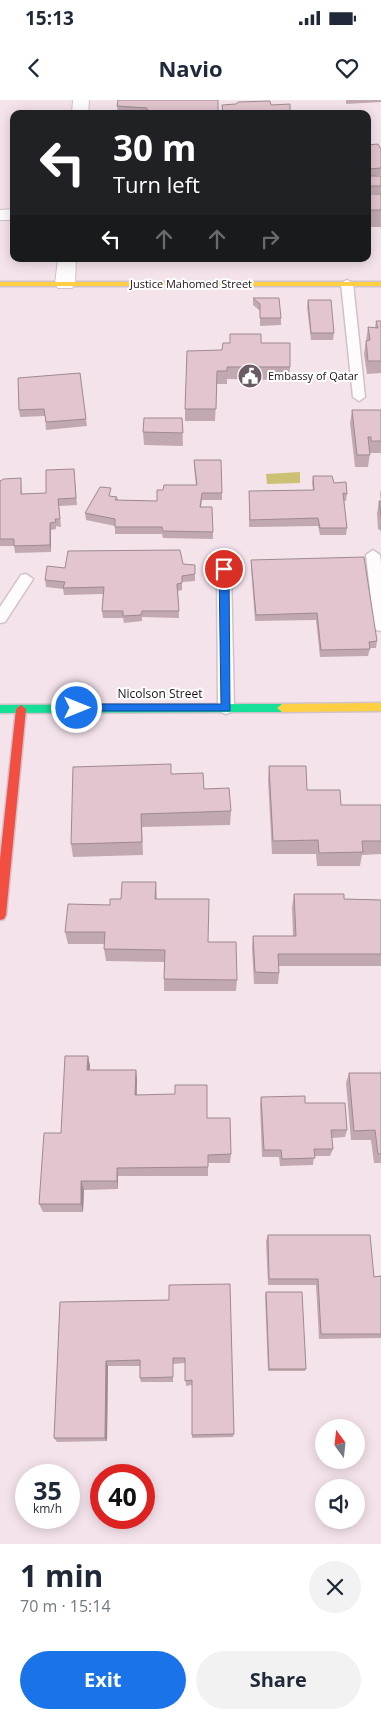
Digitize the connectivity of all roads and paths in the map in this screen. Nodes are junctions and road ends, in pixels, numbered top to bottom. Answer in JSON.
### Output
{"nodes":[{"id":1,"x":67,"y":262,"type":"edge"},
{"id":2,"x":347,"y":283,"type":"junction"},
{"id":3,"x":0,"y":284,"type":"edge"},
{"id":4,"x":65,"y":284,"type":"junction"},
{"id":5,"x":381,"y":284,"type":"edge"},
{"id":6,"x":358,"y":397,"type":"dead end"},
{"id":7,"x":373,"y":555,"type":"dead end"},
{"id":8,"x":224,"y":569,"type":"dead end"},
{"id":9,"x":26,"y":579,"type":"dead end"},
{"id":10,"x":0,"y":618,"type":"edge"},
{"id":11,"x":381,"y":626,"type":"edge"},
{"id":12,"x":381,"y":707,"type":"edge"},
{"id":13,"x":226,"y":708,"type":"junction"},
{"id":14,"x":0,"y":709,"type":"edge"},
{"id":15,"x":20,"y":709,"type":"junction"},
{"id":16,"x":0,"y":916,"type":"edge"}],
"edges":[{"from":1,"to":4,"type":"street"},
{"from":2,"to":4,"type":"street","name":"Justice Mahomed Street"},
{"from":2,"to":5,"type":"street","name":"Justice Mahomed Street"},
{"from":2,"to":6,"type":"lane"},
{"from":3,"to":4,"type":"street","name":"Justice Mahomed Street"},
{"from":7,"to":11,"type":"lane"},
{"from":8,"to":13,"type":"lane"},
{"from":9,"to":10,"type":"lane"},
{"from":12,"to":13,"type":"street","name":"Nicolson Street"},
{"from":13,"to":15,"type":"street","name":"Nicolson Street"},
{"from":14,"to":15,"type":"street","name":"Nicolson Street"},
{"from":15,"to":16,"type":"street"}]}
